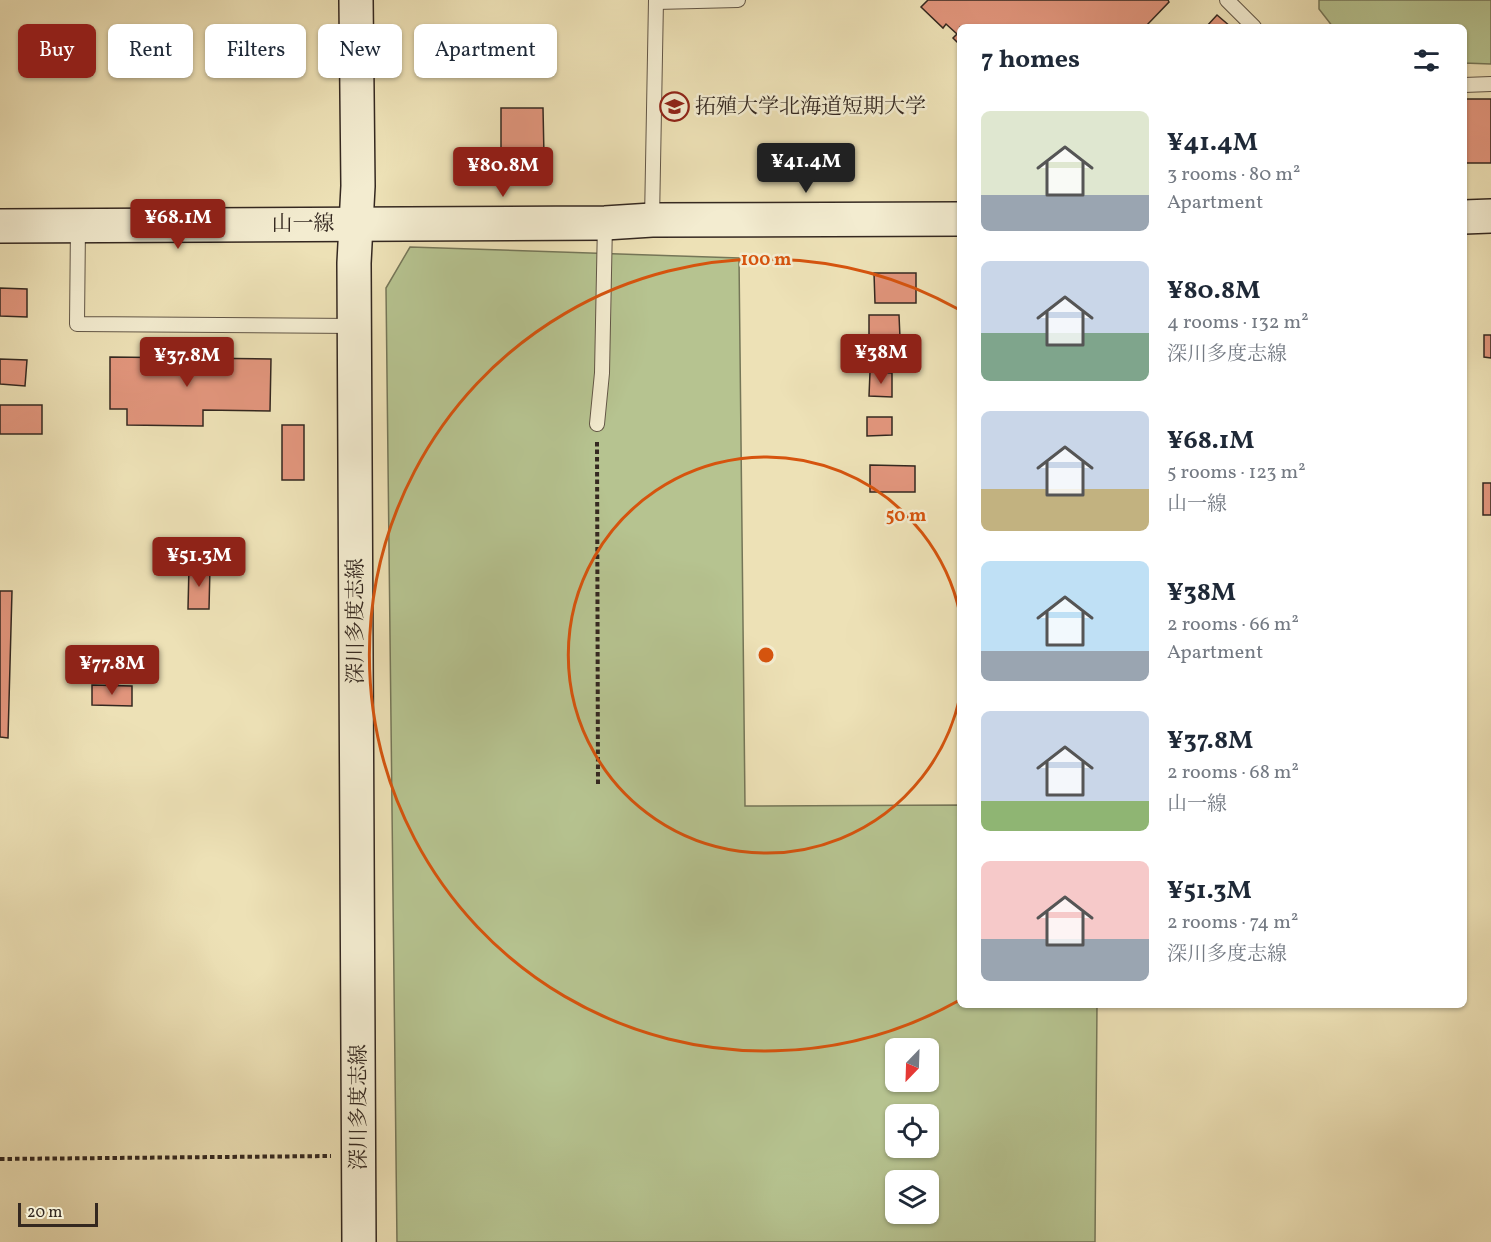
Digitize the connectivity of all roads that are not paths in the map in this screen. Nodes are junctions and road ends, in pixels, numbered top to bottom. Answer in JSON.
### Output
{"nodes":[{"id":1,"x":356,"y":0,"type":"edge"},
{"id":2,"x":738,"y":0,"type":"edge"},
{"id":3,"x":1227,"y":0,"type":"edge"},
{"id":4,"x":656,"y":1,"type":"edge"},
{"id":5,"x":1251,"y":24,"type":"edge"},
{"id":6,"x":1467,"y":84,"type":"edge"},
{"id":7,"x":1491,"y":84,"type":"edge"},
{"id":8,"x":1491,"y":216,"type":"edge"},
{"id":9,"x":1467,"y":217,"type":"edge"},
{"id":10,"x":957,"y":219,"type":"edge"},
{"id":11,"x":652,"y":220,"type":"junction"},
{"id":12,"x":605,"y":223,"type":"junction"},
{"id":13,"x":355,"y":224,"type":"junction"},
{"id":14,"x":78,"y":225,"type":"junction"},
{"id":15,"x":0,"y":226,"type":"edge"},
{"id":16,"x":354,"y":326,"type":"junction"},
{"id":17,"x":597,"y":424,"type":"road end"},
{"id":18,"x":359,"y":1242,"type":"edge"}],
"edges":[{"from":1,"to":13,"type":"main road","name":"深川多度志線"},
{"from":2,"to":4,"type":"lane"},
{"from":3,"to":5,"type":"lane"},
{"from":4,"to":11,"type":"lane"},
{"from":6,"to":7,"type":"lane"},
{"from":8,"to":9,"type":"main road"},
{"from":10,"to":11,"type":"main road","name":"山一線"},
{"from":11,"to":12,"type":"main road","name":"山一線"},
{"from":12,"to":13,"type":"main road","name":"山一線"},
{"from":12,"to":17,"type":"lane"},
{"from":13,"to":14,"type":"main road","name":"山一線"},
{"from":13,"to":16,"type":"main road","name":"深川多度志線"},
{"from":14,"to":15,"type":"main road","name":"山一線"},
{"from":14,"to":16,"type":"lane"},
{"from":16,"to":18,"type":"main road","name":"深川多度志線"}]}
